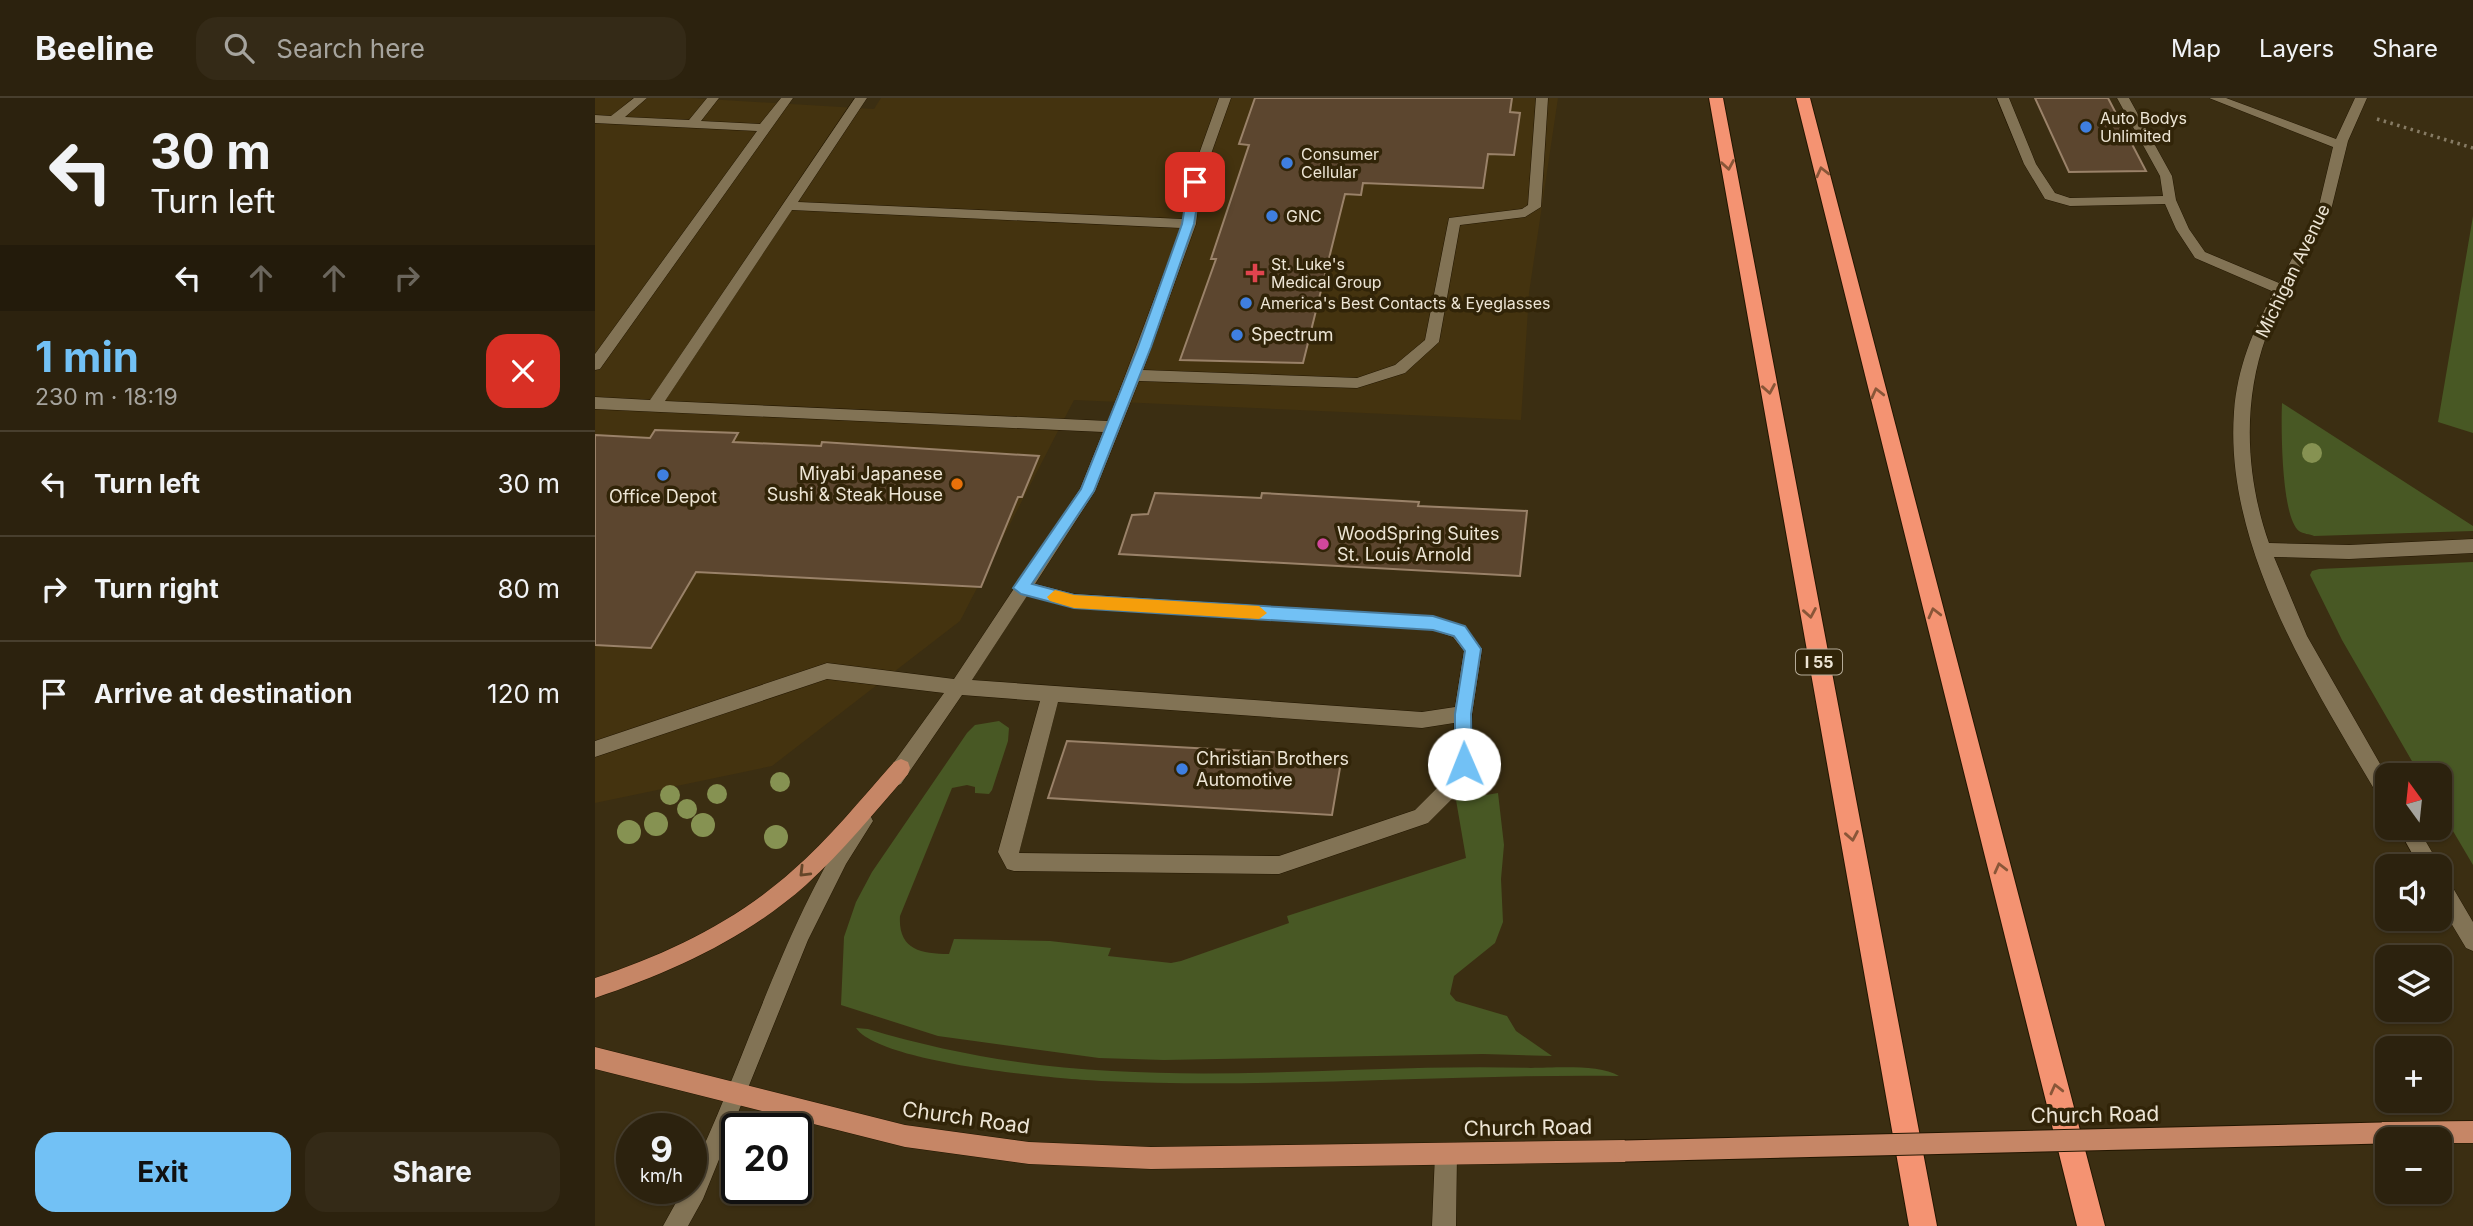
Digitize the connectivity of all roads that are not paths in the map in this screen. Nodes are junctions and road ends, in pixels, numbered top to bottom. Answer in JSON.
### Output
{"nodes":[{"id":1,"x":642,"y":98,"type":"edge"},
{"id":2,"x":713,"y":98,"type":"edge"},
{"id":3,"x":787,"y":98,"type":"edge"},
{"id":4,"x":861,"y":98,"type":"edge"},
{"id":5,"x":1225,"y":98,"type":"edge"},
{"id":6,"x":1542,"y":98,"type":"edge"},
{"id":7,"x":1716,"y":98,"type":"edge"},
{"id":8,"x":1803,"y":98,"type":"edge"},
{"id":9,"x":2003,"y":98,"type":"edge"},
{"id":10,"x":2123,"y":98,"type":"edge"},
{"id":11,"x":2215,"y":98,"type":"edge"},
{"id":12,"x":2357,"y":102,"type":"edge"},
{"id":13,"x":595,"y":119,"type":"edge"},
{"id":14,"x":614,"y":120,"type":"junction"},
{"id":15,"x":692,"y":124,"type":"junction"},
{"id":16,"x":763,"y":128,"type":"junction"},
{"id":17,"x":2340,"y":145,"type":"junction"},
{"id":18,"x":2170,"y":200,"type":"junction"},
{"id":19,"x":788,"y":206,"type":"junction"},
{"id":20,"x":1188,"y":224,"type":"junction"},
{"id":21,"x":2282,"y":290,"type":"junction"},
{"id":22,"x":595,"y":365,"type":"edge"},
{"id":23,"x":1134,"y":375,"type":"junction"},
{"id":24,"x":595,"y":403,"type":"edge"},
{"id":25,"x":654,"y":406,"type":"junction"},
{"id":26,"x":1113,"y":427,"type":"junction"},
{"id":27,"x":2473,"y":546,"type":"edge"},
{"id":28,"x":2264,"y":550,"type":"junction"},
{"id":29,"x":1021,"y":588,"type":"junction"},
{"id":30,"x":958,"y":687,"type":"junction"},
{"id":31,"x":1051,"y":693,"type":"junction"},
{"id":32,"x":1463,"y":714,"type":"junction"},
{"id":33,"x":595,"y":749,"type":"edge"},
{"id":34,"x":901,"y":768,"type":"junction"},
{"id":35,"x":2375,"y":772,"type":"edge"},
{"id":36,"x":2452,"y":905,"type":"edge"},
{"id":37,"x":2473,"y":941,"type":"edge"},
{"id":38,"x":595,"y":988,"type":"edge"},
{"id":39,"x":595,"y":1058,"type":"edge"},
{"id":40,"x":737,"y":1095,"type":"junction"},
{"id":41,"x":2473,"y":1132,"type":"edge"},
{"id":42,"x":1446,"y":1154,"type":"junction"},
{"id":43,"x":675,"y":1226,"type":"edge"},
{"id":44,"x":1444,"y":1226,"type":"edge"},
{"id":45,"x":1923,"y":1226,"type":"edge"},
{"id":46,"x":2091,"y":1226,"type":"edge"}],
"edges":[{"from":1,"to":14,"type":"street"},
{"from":2,"to":15,"type":"street"},
{"from":3,"to":16,"type":"street"},
{"from":4,"to":19,"type":"street"},
{"from":5,"to":20,"type":"street"},
{"from":6,"to":23,"type":"street"},
{"from":7,"to":45,"type":"highway","number":"I 55","one_way":true},
{"from":46,"to":8,"type":"highway","one_way":true},
{"from":9,"to":18,"type":"street"},
{"from":10,"to":18,"type":"street"},
{"from":11,"to":17,"type":"street"},
{"from":12,"to":17,"type":"street","name":"Michigan Avenue"},
{"from":13,"to":14,"type":"street"},
{"from":14,"to":15,"type":"street"},
{"from":15,"to":16,"type":"street"},
{"from":16,"to":22,"type":"street"},
{"from":17,"to":21,"type":"street","name":"Michigan Avenue"},
{"from":18,"to":21,"type":"street"},
{"from":19,"to":20,"type":"street"},
{"from":19,"to":25,"type":"street"},
{"from":20,"to":23,"type":"street"},
{"from":21,"to":28,"type":"street","name":"Michigan Avenue"},
{"from":23,"to":26,"type":"street"},
{"from":24,"to":25,"type":"street"},
{"from":25,"to":26,"type":"street"},
{"from":26,"to":29,"type":"street"},
{"from":27,"to":28,"type":"street"},
{"from":28,"to":35,"type":"street","name":"Michigan Avenue"},
{"from":29,"to":30,"type":"street"},
{"from":29,"to":32,"type":"street"},
{"from":30,"to":31,"type":"street"},
{"from":30,"to":33,"type":"street"},
{"from":30,"to":34,"type":"street"},
{"from":31,"to":32,"type":"street"},
{"from":31,"to":32,"type":"street"},
{"from":34,"to":38,"type":"main road","one_way":true},
{"from":34,"to":40,"type":"street"},
{"from":36,"to":37,"type":"street"},
{"from":39,"to":40,"type":"main road","name":"Church Road"},
{"from":40,"to":42,"type":"main road","name":"Church Road"},
{"from":40,"to":43,"type":"street"},
{"from":41,"to":42,"type":"main road","name":"Church Road","bridge":true},
{"from":42,"to":44,"type":"street"}]}
